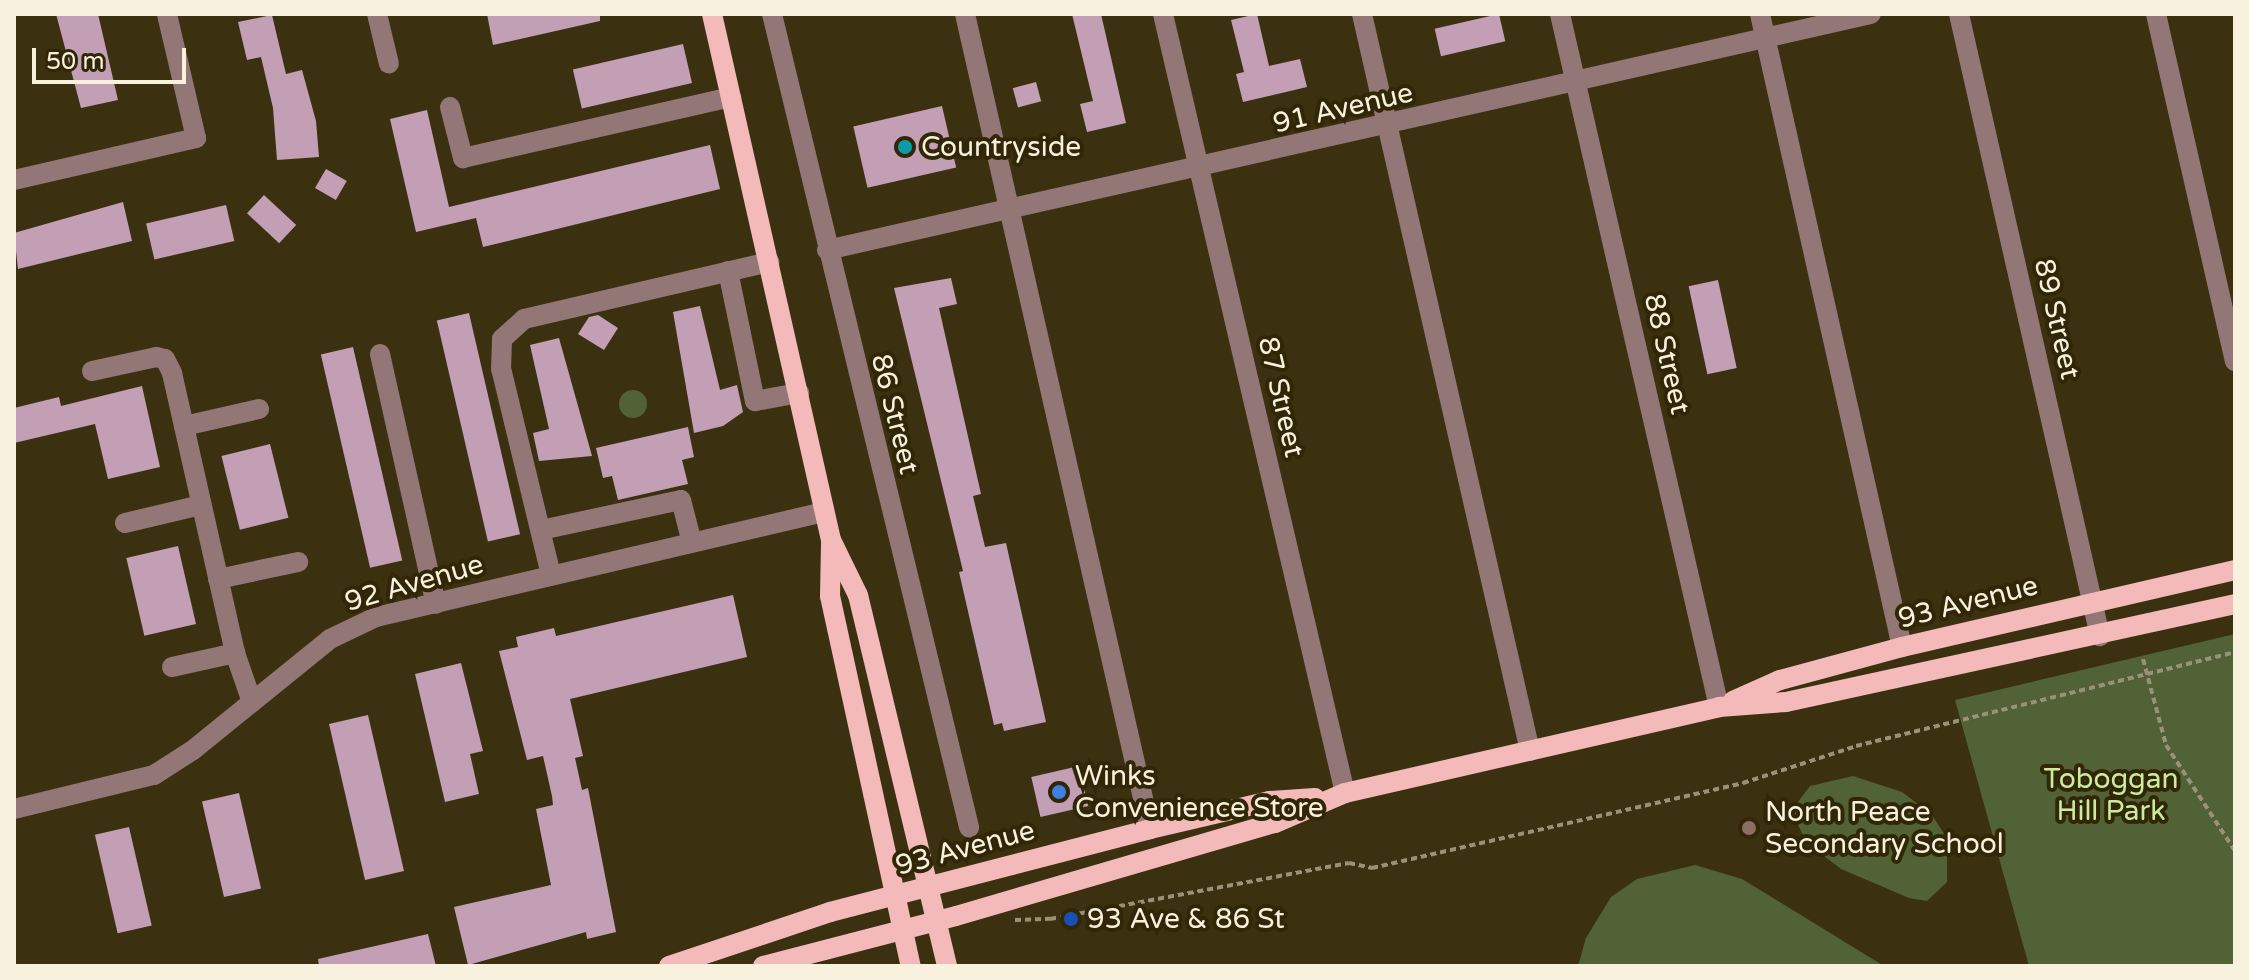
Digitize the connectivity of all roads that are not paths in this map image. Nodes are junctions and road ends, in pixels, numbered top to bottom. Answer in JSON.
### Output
{"nodes":[{"id":1,"x":167,"y":14,"type":"edge"},
{"id":2,"x":377,"y":14,"type":"edge"},
{"id":3,"x":712,"y":14,"type":"edge"},
{"id":4,"x":772,"y":14,"type":"edge"},
{"id":5,"x":965,"y":14,"type":"edge"},
{"id":6,"x":1163,"y":14,"type":"edge"},
{"id":7,"x":1362,"y":14,"type":"edge"},
{"id":8,"x":1560,"y":14,"type":"edge"},
{"id":9,"x":1760,"y":14,"type":"edge"},
{"id":10,"x":1871,"y":14,"type":"edge"},
{"id":11,"x":1959,"y":14,"type":"edge"},
{"id":12,"x":2156,"y":14,"type":"edge"},
{"id":13,"x":1766,"y":39,"type":"junction"},
{"id":14,"x":389,"y":64,"type":"dead end"},
{"id":15,"x":1576,"y":84,"type":"junction"},
{"id":16,"x":731,"y":97,"type":"junction"},
{"id":17,"x":450,"y":107,"type":"dead end"},
{"id":18,"x":1388,"y":127,"type":"junction"},
{"id":19,"x":1199,"y":169,"type":"junction"},
{"id":20,"x":14,"y":180,"type":"edge"},
{"id":21,"x":1010,"y":210,"type":"junction"},
{"id":22,"x":827,"y":250,"type":"junction"},
{"id":23,"x":769,"y":262,"type":"junction"},
{"id":24,"x":728,"y":271,"type":"junction"},
{"id":25,"x":380,"y":354,"type":"dead end"},
{"id":26,"x":2235,"y":361,"type":"edge"},
{"id":27,"x":92,"y":371,"type":"dead end"},
{"id":28,"x":799,"y":393,"type":"junction"},
{"id":29,"x":259,"y":409,"type":"dead end"},
{"id":30,"x":184,"y":426,"type":"junction"},
{"id":31,"x":201,"y":505,"type":"junction"},
{"id":32,"x":824,"y":512,"type":"junction"},
{"id":33,"x":125,"y":523,"type":"dead end"},
{"id":34,"x":541,"y":530,"type":"junction"},
{"id":35,"x":691,"y":539,"type":"junction"},
{"id":36,"x":831,"y":540,"type":"junction"},
{"id":37,"x":298,"y":562,"type":"dead end"},
{"id":38,"x":2235,"y":570,"type":"edge"},
{"id":39,"x":551,"y":575,"type":"junction"},
{"id":40,"x":218,"y":579,"type":"junction"},
{"id":41,"x":2092,"y":601,"type":"junction"},
{"id":42,"x":436,"y":604,"type":"junction"},
{"id":43,"x":2235,"y":604,"type":"edge"},
{"id":44,"x":2100,"y":636,"type":"junction"},
{"id":45,"x":1902,"y":647,"type":"junction"},
{"id":46,"x":235,"y":653,"type":"junction"},
{"id":47,"x":172,"y":667,"type":"dead end"},
{"id":48,"x":252,"y":702,"type":"junction"},
{"id":49,"x":1719,"y":707,"type":"junction"},
{"id":50,"x":1530,"y":751,"type":"junction"},
{"id":51,"x":1336,"y":795,"type":"junction"},
{"id":52,"x":14,"y":809,"type":"edge"},
{"id":53,"x":969,"y":827,"type":"dead end"},
{"id":54,"x":1150,"y":829,"type":"junction"},
{"id":55,"x":929,"y":886,"type":"junction"},
{"id":56,"x":895,"y":896,"type":"junction"},
{"id":57,"x":937,"y":921,"type":"junction"},
{"id":58,"x":902,"y":929,"type":"junction"},
{"id":59,"x":669,"y":966,"type":"edge"},
{"id":60,"x":763,"y":966,"type":"edge"},
{"id":61,"x":911,"y":966,"type":"edge"},
{"id":62,"x":947,"y":966,"type":"edge"}],
"edges":[{"from":1,"to":20,"type":"street"},
{"from":2,"to":14,"type":"street"},
{"from":3,"to":16,"type":"main road"},
{"from":4,"to":22,"type":"street","name":"86 Street"},
{"from":5,"to":21,"type":"street"},
{"from":6,"to":19,"type":"street","name":"87 Street"},
{"from":7,"to":18,"type":"street"},
{"from":8,"to":15,"type":"street","name":"88 Street"},
{"from":9,"to":13,"type":"street"},
{"from":10,"to":13,"type":"street","name":"91 Avenue"},
{"from":11,"to":41,"type":"street","name":"89 Street"},
{"from":12,"to":26,"type":"street"},
{"from":13,"to":15,"type":"street","name":"91 Avenue"},
{"from":13,"to":45,"type":"street"},
{"from":15,"to":18,"type":"street","name":"91 Avenue"},
{"from":15,"to":49,"type":"street","name":"88 Street"},
{"from":16,"to":17,"type":"street"},
{"from":16,"to":23,"type":"main road"},
{"from":18,"to":19,"type":"street","name":"91 Avenue"},
{"from":18,"to":50,"type":"street"},
{"from":19,"to":21,"type":"street","name":"91 Avenue"},
{"from":19,"to":51,"type":"street","name":"87 Street"},
{"from":21,"to":22,"type":"street","name":"91 Avenue"},
{"from":21,"to":54,"type":"street"},
{"from":22,"to":53,"type":"street","name":"86 Street"},
{"from":23,"to":24,"type":"street"},
{"from":23,"to":28,"type":"main road"},
{"from":24,"to":28,"type":"street"},
{"from":24,"to":34,"type":"street"},
{"from":25,"to":42,"type":"street"},
{"from":27,"to":30,"type":"street"},
{"from":28,"to":32,"type":"main road"},
{"from":29,"to":30,"type":"street"},
{"from":30,"to":31,"type":"street"},
{"from":31,"to":33,"type":"street"},
{"from":31,"to":40,"type":"street"},
{"from":32,"to":35,"type":"street","name":"92 Avenue"},
{"from":32,"to":36,"type":"main road"},
{"from":34,"to":35,"type":"street"},
{"from":34,"to":39,"type":"street"},
{"from":35,"to":39,"type":"street","name":"92 Avenue"},
{"from":36,"to":55,"type":"main road"},
{"from":36,"to":56,"type":"main road"},
{"from":37,"to":40,"type":"street"},
{"from":38,"to":41,"type":"main road","name":"93 Avenue"},
{"from":39,"to":42,"type":"street","name":"92 Avenue"},
{"from":40,"to":46,"type":"street"},
{"from":41,"to":44,"type":"street","name":"89 Street"},
{"from":41,"to":45,"type":"main road","name":"93 Avenue"},
{"from":42,"to":48,"type":"street","name":"92 Avenue"},
{"from":43,"to":44,"type":"main road","name":"93 Avenue"},
{"from":44,"to":49,"type":"main road","name":"93 Avenue"},
{"from":45,"to":49,"type":"main road","name":"93 Avenue"},
{"from":46,"to":47,"type":"street"},
{"from":46,"to":48,"type":"street"},
{"from":48,"to":52,"type":"street","name":"92 Avenue"},
{"from":49,"to":50,"type":"main road","name":"93 Avenue"},
{"from":50,"to":51,"type":"main road","name":"93 Avenue"},
{"from":51,"to":54,"type":"main road","name":"93 Avenue"},
{"from":51,"to":57,"type":"main road","name":"93 Avenue"},
{"from":54,"to":55,"type":"main road","name":"93 Avenue"},
{"from":55,"to":56,"type":"main road","name":"93 Avenue"},
{"from":55,"to":57,"type":"main road"},
{"from":56,"to":58,"type":"main road"},
{"from":56,"to":59,"type":"main road","name":"93 Avenue"},
{"from":57,"to":58,"type":"main road","name":"93 Avenue"},
{"from":57,"to":62,"type":"main road"},
{"from":58,"to":60,"type":"main road","name":"93 Avenue"},
{"from":58,"to":61,"type":"main road"}]}
